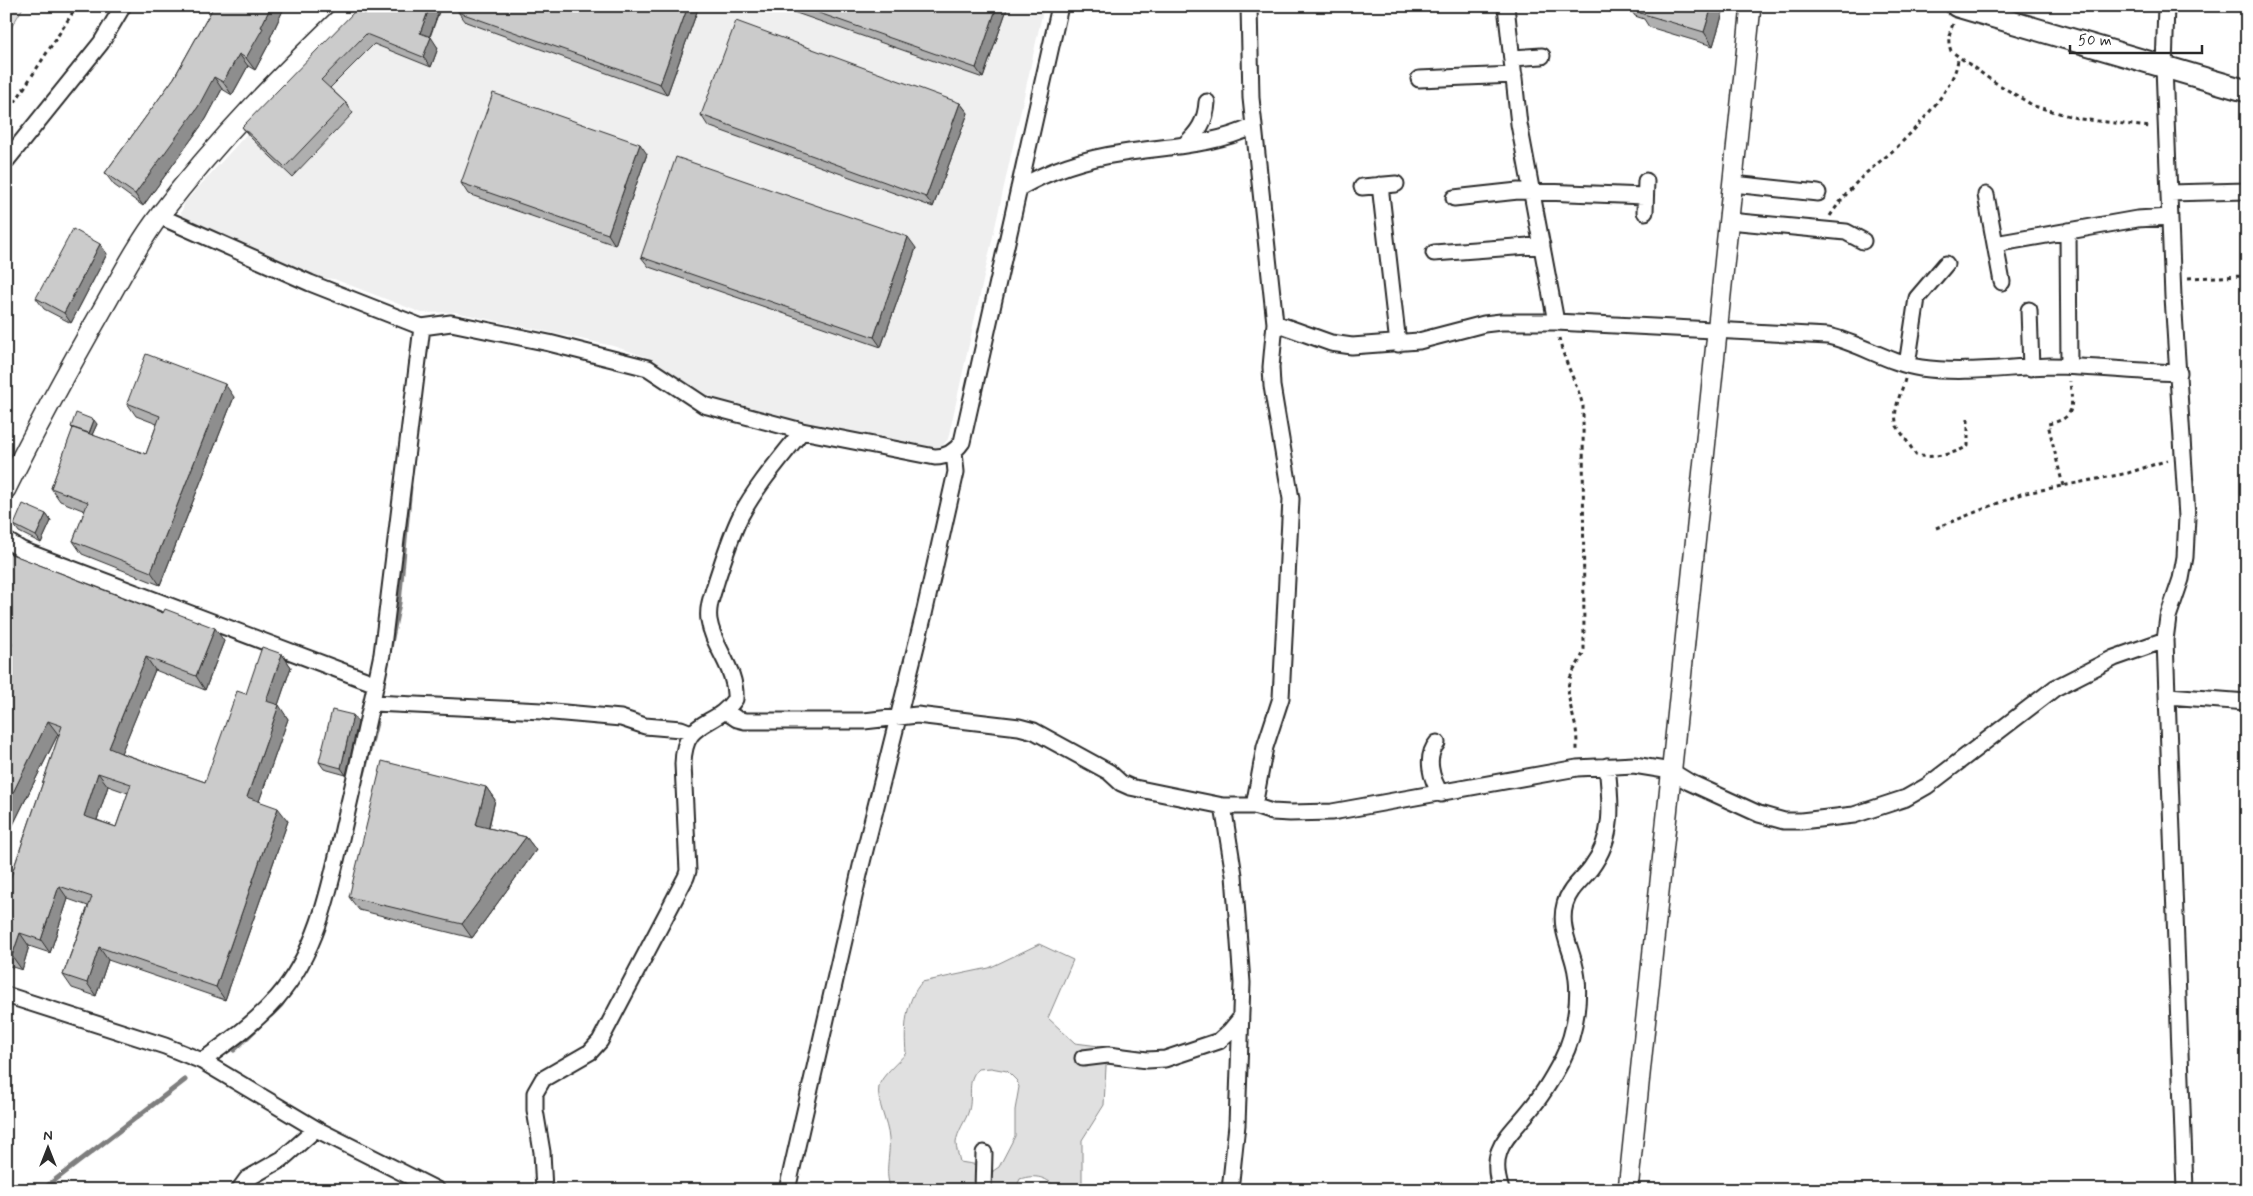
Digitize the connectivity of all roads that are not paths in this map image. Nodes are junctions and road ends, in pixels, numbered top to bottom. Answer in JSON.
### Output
{"nodes":[{"id":1,"x":123,"y":6,"type":"edge"},
{"id":2,"x":353,"y":6,"type":"edge"},
{"id":3,"x":1060,"y":6,"type":"edge"},
{"id":4,"x":1249,"y":6,"type":"edge"},
{"id":5,"x":1506,"y":6,"type":"edge"},
{"id":6,"x":1751,"y":6,"type":"edge"},
{"id":7,"x":2166,"y":6,"type":"edge"},
{"id":8,"x":1958,"y":7,"type":"edge"},
{"id":9,"x":1542,"y":56,"type":"dead end"},
{"id":10,"x":1512,"y":58,"type":"junction"},
{"id":11,"x":2164,"y":67,"type":"junction"},
{"id":12,"x":1514,"y":75,"type":"junction"},
{"id":13,"x":1420,"y":79,"type":"dead end"},
{"id":14,"x":2247,"y":91,"type":"edge"},
{"id":15,"x":1207,"y":102,"type":"dead end"},
{"id":16,"x":1252,"y":126,"type":"junction"},
{"id":17,"x":1184,"y":145,"type":"junction"},
{"id":18,"x":6,"y":161,"type":"edge"},
{"id":19,"x":1396,"y":184,"type":"dead end"},
{"id":20,"x":1733,"y":184,"type":"junction"},
{"id":21,"x":1380,"y":185,"type":"junction"},
{"id":22,"x":1362,"y":187,"type":"dead end"},
{"id":23,"x":1019,"y":188,"type":"junction"},
{"id":24,"x":2247,"y":191,"type":"edge"},
{"id":25,"x":1532,"y":192,"type":"junction"},
{"id":26,"x":1818,"y":193,"type":"dead end"},
{"id":27,"x":2169,"y":193,"type":"junction"},
{"id":28,"x":1986,"y":195,"type":"dead end"},
{"id":29,"x":1454,"y":198,"type":"dead end"},
{"id":30,"x":1646,"y":212,"type":"dead end"},
{"id":31,"x":159,"y":216,"type":"junction"},
{"id":32,"x":2170,"y":217,"type":"junction"},
{"id":33,"x":1729,"y":221,"type":"junction"},
{"id":34,"x":2068,"y":231,"type":"junction"},
{"id":35,"x":1863,"y":241,"type":"dead end"},
{"id":36,"x":1995,"y":244,"type":"junction"},
{"id":37,"x":1542,"y":245,"type":"junction"},
{"id":38,"x":1434,"y":252,"type":"dead end"},
{"id":39,"x":1946,"y":264,"type":"dead end"},
{"id":40,"x":2002,"y":282,"type":"dead end"},
{"id":41,"x":2029,"y":310,"type":"dead end"},
{"id":42,"x":1556,"y":322,"type":"junction"},
{"id":43,"x":1275,"y":323,"type":"junction"},
{"id":44,"x":422,"y":327,"type":"junction"},
{"id":45,"x":1718,"y":330,"type":"junction"},
{"id":46,"x":1398,"y":344,"type":"junction"},
{"id":47,"x":1907,"y":365,"type":"junction"},
{"id":48,"x":2069,"y":366,"type":"junction"},
{"id":49,"x":2031,"y":368,"type":"junction"},
{"id":50,"x":2179,"y":373,"type":"junction"},
{"id":51,"x":802,"y":431,"type":"junction"},
{"id":52,"x":954,"y":452,"type":"junction"},
{"id":53,"x":6,"y":489,"type":"edge"},
{"id":54,"x":6,"y":540,"type":"edge"},
{"id":55,"x":2165,"y":640,"type":"junction"},
{"id":56,"x":376,"y":684,"type":"junction"},
{"id":57,"x":2168,"y":696,"type":"junction"},
{"id":58,"x":2247,"y":702,"type":"edge"},
{"id":59,"x":372,"y":703,"type":"junction"},
{"id":60,"x":725,"y":711,"type":"junction"},
{"id":61,"x":897,"y":717,"type":"junction"},
{"id":62,"x":691,"y":732,"type":"junction"},
{"id":63,"x":1437,"y":742,"type":"dead end"},
{"id":64,"x":1607,"y":766,"type":"junction"},
{"id":65,"x":1671,"y":771,"type":"junction"},
{"id":66,"x":1441,"y":794,"type":"junction"},
{"id":67,"x":1223,"y":806,"type":"junction"},
{"id":68,"x":1254,"y":806,"type":"junction"},
{"id":69,"x":6,"y":995,"type":"edge"},
{"id":70,"x":1240,"y":1019,"type":"junction"},
{"id":71,"x":1083,"y":1058,"type":"dead end"},
{"id":72,"x":202,"y":1061,"type":"junction"},
{"id":73,"x":316,"y":1129,"type":"junction"},
{"id":74,"x":984,"y":1153,"type":"dead end"},
{"id":75,"x":239,"y":1190,"type":"edge"},
{"id":76,"x":437,"y":1190,"type":"edge"},
{"id":77,"x":544,"y":1190,"type":"edge"},
{"id":78,"x":787,"y":1190,"type":"edge"},
{"id":79,"x":983,"y":1190,"type":"edge"},
{"id":80,"x":1230,"y":1190,"type":"edge"},
{"id":81,"x":1501,"y":1190,"type":"edge"},
{"id":82,"x":1628,"y":1190,"type":"edge"},
{"id":83,"x":2185,"y":1190,"type":"edge"}],
"edges":[{"from":1,"to":18,"type":"street"},
{"from":2,"to":31,"type":"street"},
{"from":3,"to":23,"type":"street"},
{"from":4,"to":16,"type":"street"},
{"from":5,"to":10,"type":"street"},
{"from":6,"to":20,"type":"street"},
{"from":7,"to":11,"type":"street"},
{"from":8,"to":11,"type":"main road"},
{"from":9,"to":10,"type":"street"},
{"from":10,"to":12,"type":"street"},
{"from":11,"to":14,"type":"main road"},
{"from":11,"to":27,"type":"street"},
{"from":12,"to":13,"type":"street"},
{"from":12,"to":25,"type":"street"},
{"from":15,"to":17,"type":"street"},
{"from":16,"to":17,"type":"street"},
{"from":16,"to":43,"type":"street"},
{"from":17,"to":23,"type":"street"},
{"from":19,"to":21,"type":"street"},
{"from":20,"to":26,"type":"street"},
{"from":20,"to":33,"type":"street"},
{"from":21,"to":22,"type":"street"},
{"from":21,"to":46,"type":"street"},
{"from":23,"to":52,"type":"street"},
{"from":24,"to":27,"type":"street"},
{"from":25,"to":29,"type":"street"},
{"from":25,"to":30,"type":"street"},
{"from":25,"to":37,"type":"street"},
{"from":27,"to":32,"type":"street"},
{"from":28,"to":36,"type":"street"},
{"from":31,"to":44,"type":"street"},
{"from":31,"to":53,"type":"street"},
{"from":32,"to":34,"type":"street"},
{"from":32,"to":50,"type":"street"},
{"from":33,"to":35,"type":"street"},
{"from":33,"to":45,"type":"street"},
{"from":34,"to":36,"type":"street"},
{"from":34,"to":48,"type":"street"},
{"from":36,"to":40,"type":"street"},
{"from":37,"to":38,"type":"street"},
{"from":37,"to":42,"type":"street"},
{"from":39,"to":47,"type":"street"},
{"from":41,"to":49,"type":"street"},
{"from":42,"to":45,"type":"street"},
{"from":42,"to":46,"type":"street"},
{"from":43,"to":46,"type":"street"},
{"from":43,"to":68,"type":"street"},
{"from":44,"to":51,"type":"street"},
{"from":44,"to":56,"type":"street"},
{"from":45,"to":47,"type":"street"},
{"from":45,"to":65,"type":"street"},
{"from":47,"to":49,"type":"street"},
{"from":48,"to":49,"type":"street"},
{"from":48,"to":50,"type":"street"},
{"from":50,"to":55,"type":"street"},
{"from":51,"to":52,"type":"street"},
{"from":51,"to":60,"type":"street"},
{"from":52,"to":61,"type":"street"},
{"from":54,"to":56,"type":"street"},
{"from":55,"to":57,"type":"street"},
{"from":55,"to":65,"type":"street"},
{"from":56,"to":59,"type":"street"},
{"from":57,"to":58,"type":"street"},
{"from":57,"to":83,"type":"street"},
{"from":59,"to":62,"type":"street"},
{"from":59,"to":72,"type":"street"},
{"from":60,"to":61,"type":"street"},
{"from":60,"to":62,"type":"street"},
{"from":61,"to":67,"type":"street"},
{"from":61,"to":78,"type":"street"},
{"from":62,"to":77,"type":"street"},
{"from":63,"to":66,"type":"street"},
{"from":64,"to":65,"type":"street"},
{"from":64,"to":66,"type":"street"},
{"from":64,"to":81,"type":"street"},
{"from":65,"to":82,"type":"street"},
{"from":66,"to":68,"type":"street"},
{"from":67,"to":68,"type":"street"},
{"from":67,"to":70,"type":"street"},
{"from":69,"to":72,"type":"street"},
{"from":70,"to":71,"type":"street"},
{"from":70,"to":80,"type":"street"},
{"from":72,"to":73,"type":"street"},
{"from":73,"to":75,"type":"street"},
{"from":73,"to":76,"type":"street"},
{"from":74,"to":79,"type":"street"}]}
